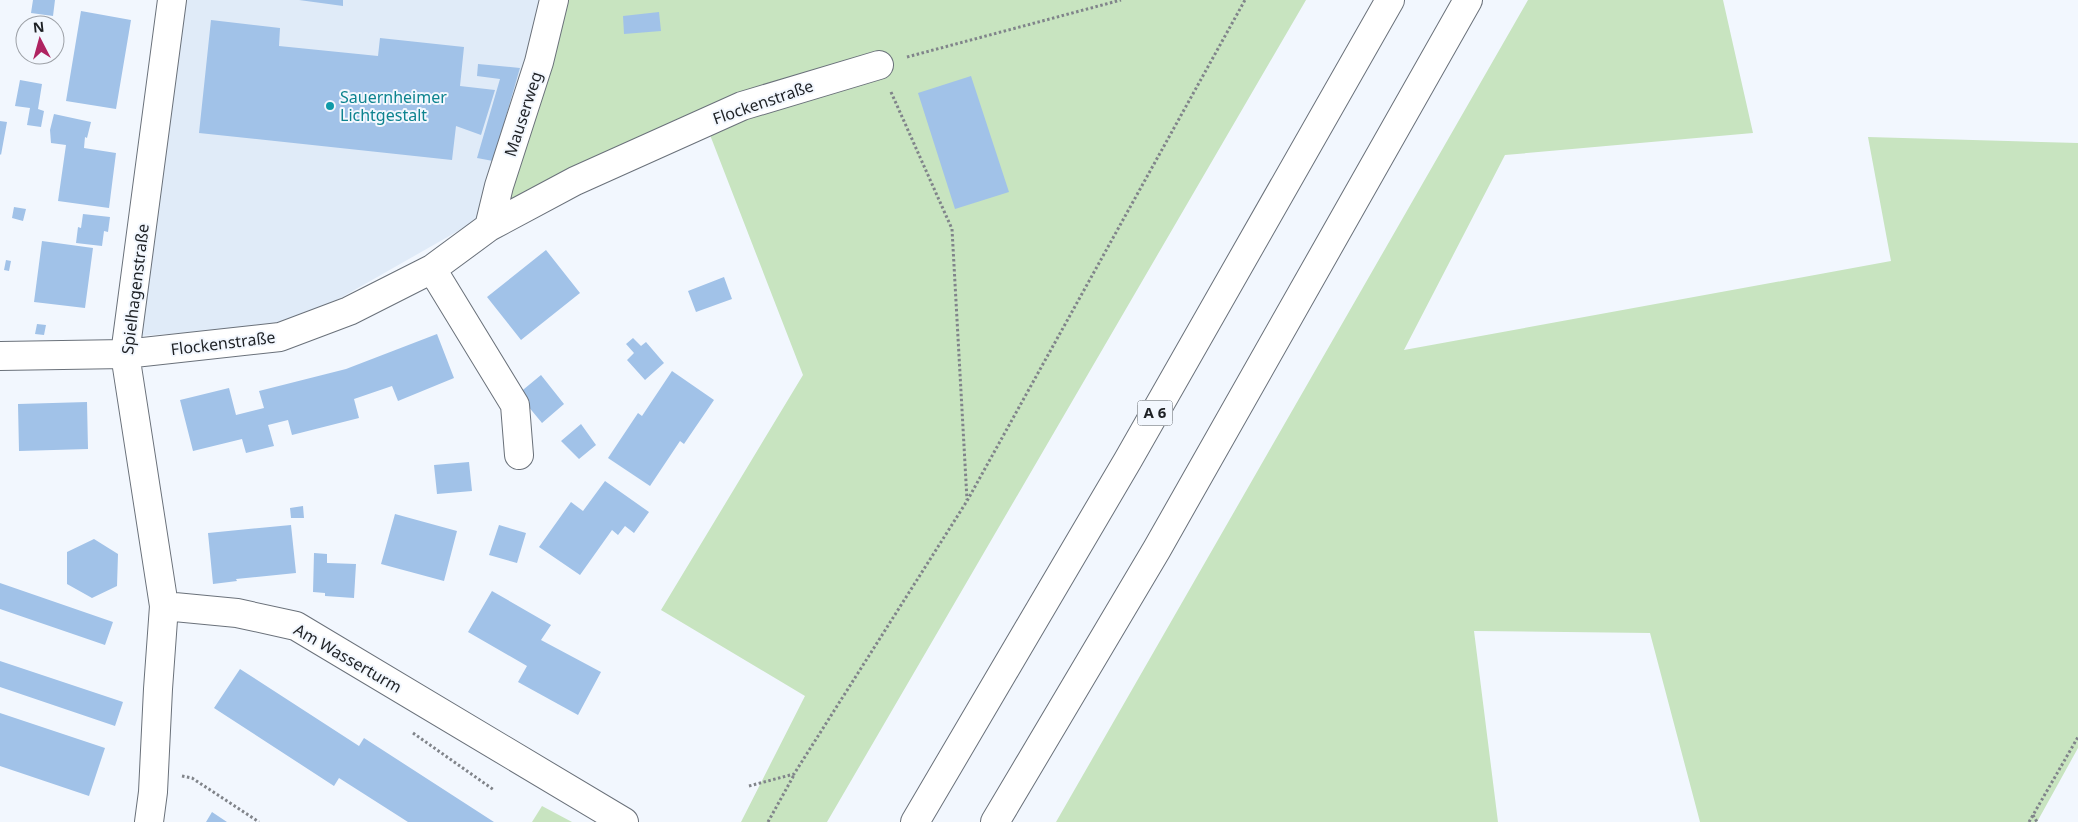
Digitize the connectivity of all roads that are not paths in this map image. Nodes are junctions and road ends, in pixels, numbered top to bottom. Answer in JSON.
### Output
{"nodes":[{"id":1,"x":172,"y":0,"type":"edge"},
{"id":2,"x":554,"y":0,"type":"edge"},
{"id":3,"x":1390,"y":0,"type":"edge"},
{"id":4,"x":1468,"y":0,"type":"edge"},
{"id":5,"x":879,"y":65,"type":"road end"},
{"id":6,"x":489,"y":227,"type":"junction"},
{"id":7,"x":432,"y":269,"type":"junction"},
{"id":8,"x":125,"y":354,"type":"junction"},
{"id":9,"x":0,"y":356,"type":"edge"},
{"id":10,"x":519,"y":455,"type":"dead end"},
{"id":11,"x":164,"y":606,"type":"junction"},
{"id":12,"x":149,"y":822,"type":"edge"},
{"id":13,"x":624,"y":822,"type":"edge"},
{"id":14,"x":915,"y":822,"type":"edge"},
{"id":15,"x":995,"y":822,"type":"edge"}],
"edges":[{"from":1,"to":8,"type":"main road","name":"Spielhagenstraße"},
{"from":2,"to":6,"type":"main road","name":"Mauserweg"},
{"from":3,"to":14,"type":"main road","number":"A 6"},
{"from":4,"to":15,"type":"main road"},
{"from":5,"to":6,"type":"main road","name":"Flockenstraße"},
{"from":6,"to":7,"type":"main road","name":"Flockenstraße"},
{"from":7,"to":8,"type":"main road","name":"Flockenstraße"},
{"from":7,"to":10,"type":"main road"},
{"from":8,"to":9,"type":"main road","name":"Flockenstraße"},
{"from":8,"to":11,"type":"main road","name":"Spielhagenstraße"},
{"from":11,"to":12,"type":"main road"},
{"from":11,"to":13,"type":"main road","name":"Am Wasserturm"}]}
